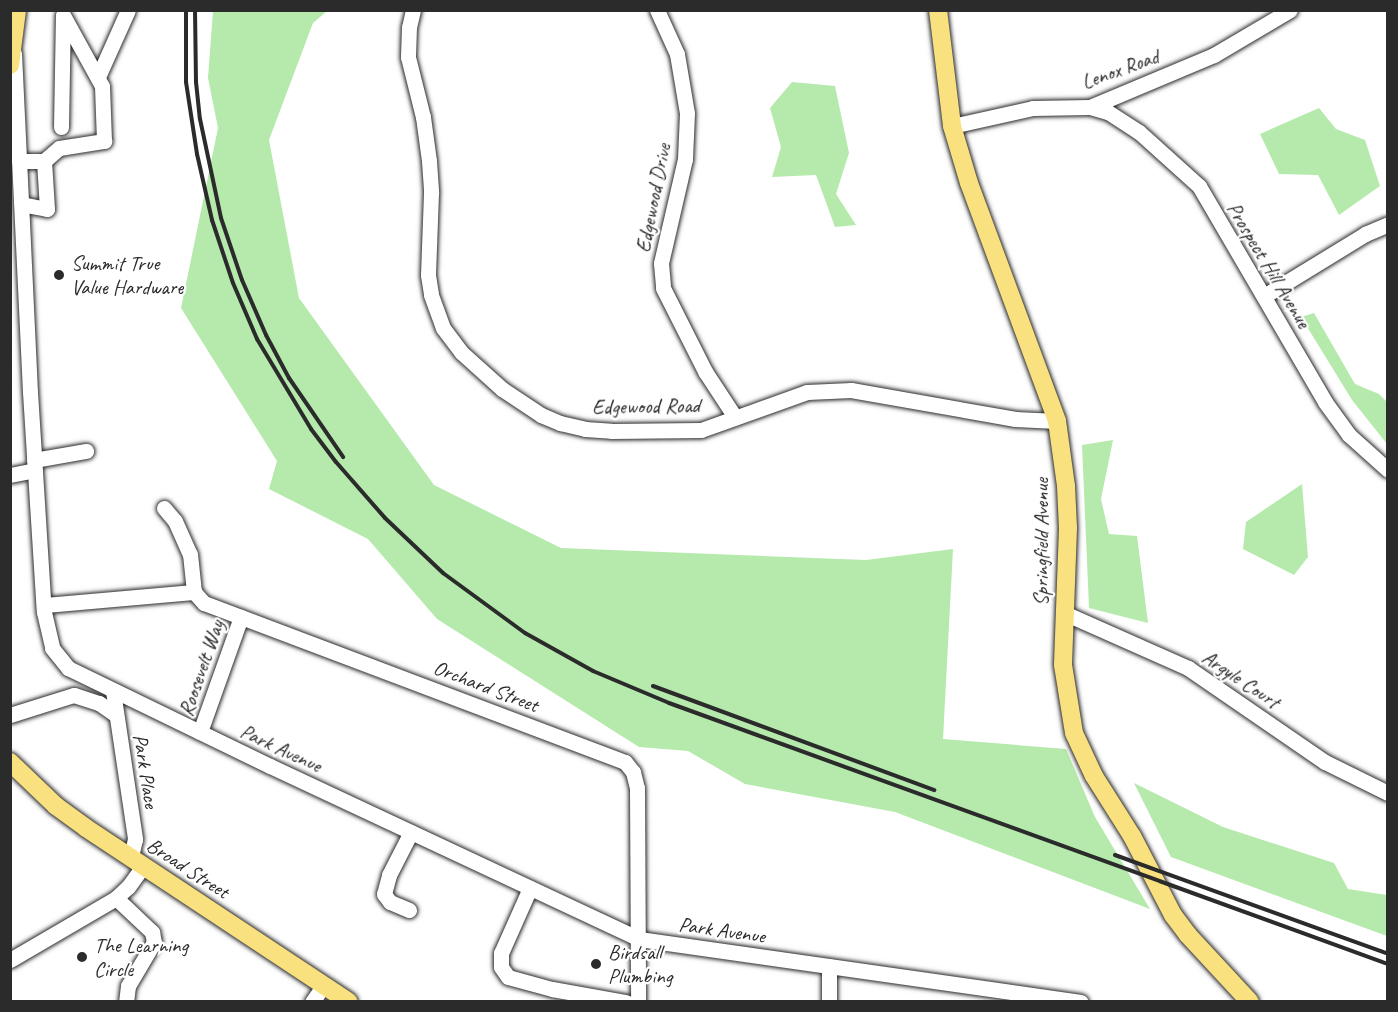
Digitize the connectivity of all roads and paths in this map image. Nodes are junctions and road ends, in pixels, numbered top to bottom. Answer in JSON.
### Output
{"nodes":[{"id":1,"x":17,"y":10,"type":"edge"},
{"id":2,"x":128,"y":10,"type":"edge"},
{"id":3,"x":413,"y":10,"type":"edge"},
{"id":4,"x":657,"y":10,"type":"edge"},
{"id":5,"x":939,"y":10,"type":"edge"},
{"id":6,"x":1290,"y":10,"type":"edge"},
{"id":7,"x":60,"y":13,"type":"edge"},
{"id":8,"x":12,"y":58,"type":"edge"},
{"id":9,"x":98,"y":77,"type":"junction"},
{"id":10,"x":1090,"y":106,"type":"junction"},
{"id":11,"x":952,"y":126,"type":"junction"},
{"id":12,"x":61,"y":127,"type":"dead end"},
{"id":13,"x":44,"y":161,"type":"junction"},
{"id":14,"x":15,"y":167,"type":"edge"},
{"id":15,"x":21,"y":197,"type":"junction"},
{"id":16,"x":1388,"y":224,"type":"edge"},
{"id":17,"x":1264,"y":296,"type":"junction"},
{"id":18,"x":735,"y":417,"type":"junction"},
{"id":19,"x":1057,"y":422,"type":"junction"},
{"id":20,"x":86,"y":451,"type":"dead end"},
{"id":21,"x":34,"y":465,"type":"junction"},
{"id":22,"x":1388,"y":470,"type":"edge"},
{"id":23,"x":10,"y":475,"type":"edge"},
{"id":24,"x":164,"y":508,"type":"dead end"},
{"id":25,"x":194,"y":591,"type":"junction"},
{"id":26,"x":44,"y":605,"type":"junction"},
{"id":27,"x":1064,"y":613,"type":"junction"},
{"id":28,"x":241,"y":617,"type":"junction"},
{"id":29,"x":113,"y":691,"type":"junction"},
{"id":30,"x":116,"y":715,"type":"junction"},
{"id":31,"x":10,"y":716,"type":"edge"},
{"id":32,"x":200,"y":732,"type":"junction"},
{"id":33,"x":10,"y":762,"type":"edge"},
{"id":34,"x":1388,"y":793,"type":"edge"},
{"id":35,"x":411,"y":832,"type":"junction"},
{"id":36,"x":137,"y":861,"type":"junction"},
{"id":37,"x":530,"y":888,"type":"junction"},
{"id":38,"x":116,"y":898,"type":"junction"},
{"id":39,"x":409,"y":910,"type":"dead end"},
{"id":40,"x":639,"y":939,"type":"junction"},
{"id":41,"x":10,"y":960,"type":"edge"},
{"id":42,"x":829,"y":966,"type":"junction"},
{"id":43,"x":324,"y":985,"type":"junction"},
{"id":44,"x":981,"y":994,"type":"edge"},
{"id":45,"x":126,"y":1002,"type":"edge"},
{"id":46,"x":312,"y":1002,"type":"edge"},
{"id":47,"x":349,"y":1002,"type":"edge"},
{"id":48,"x":626,"y":1002,"type":"edge"},
{"id":49,"x":638,"y":1002,"type":"edge"},
{"id":50,"x":829,"y":1002,"type":"edge"},
{"id":51,"x":1081,"y":1002,"type":"edge"},
{"id":52,"x":1250,"y":1002,"type":"edge"}],
"edges":[{"from":1,"to":8,"type":"main road"},
{"from":2,"to":9,"type":"street"},
{"from":3,"to":18,"type":"street","name":"Edgewood Road"},
{"from":4,"to":18,"type":"street","name":"Edgewood Drive"},
{"from":5,"to":11,"type":"main road","name":"Springfield Avenue"},
{"from":6,"to":10,"type":"street","name":"Lenox Road"},
{"from":7,"to":9,"type":"street"},
{"from":7,"to":12,"type":"street"},
{"from":8,"to":14,"type":"street"},
{"from":9,"to":13,"type":"street"},
{"from":10,"to":11,"type":"street","name":"Lenox Road"},
{"from":10,"to":17,"type":"street","name":"Prospect Hill Avenue"},
{"from":11,"to":19,"type":"main road","name":"Springfield Avenue"},
{"from":13,"to":14,"type":"street"},
{"from":13,"to":15,"type":"street"},
{"from":14,"to":15,"type":"street"},
{"from":15,"to":21,"type":"street","name":"Park Avenue"},
{"from":16,"to":17,"type":"street"},
{"from":17,"to":22,"type":"street","name":"Prospect Hill Avenue"},
{"from":18,"to":19,"type":"street","name":"Edgewood Road"},
{"from":19,"to":27,"type":"main road","name":"Springfield Avenue"},
{"from":20,"to":21,"type":"street"},
{"from":21,"to":23,"type":"street"},
{"from":21,"to":26,"type":"street","name":"Park Avenue"},
{"from":24,"to":25,"type":"street"},
{"from":25,"to":26,"type":"street"},
{"from":25,"to":28,"type":"street","name":"Orchard Street"},
{"from":26,"to":29,"type":"street","name":"Park Avenue"},
{"from":27,"to":34,"type":"street","name":"Argyle Court"},
{"from":27,"to":52,"type":"main road","name":"Springfield Avenue"},
{"from":28,"to":32,"type":"street","name":"Roosevelt Way"},
{"from":28,"to":40,"type":"street","name":"Orchard Street"},
{"from":29,"to":30,"type":"street","name":"Park Place"},
{"from":29,"to":32,"type":"street","name":"Park Avenue"},
{"from":30,"to":31,"type":"street"},
{"from":30,"to":36,"type":"street","name":"Park Place"},
{"from":32,"to":35,"type":"street","name":"Park Avenue"},
{"from":33,"to":36,"type":"main road","name":"Broad Street"},
{"from":35,"to":37,"type":"street","name":"Park Avenue"},
{"from":35,"to":39,"type":"street"},
{"from":36,"to":38,"type":"street"},
{"from":36,"to":43,"type":"main road","name":"Broad Street"},
{"from":37,"to":40,"type":"street","name":"Park Avenue"},
{"from":37,"to":48,"type":"street"},
{"from":38,"to":41,"type":"street"},
{"from":38,"to":45,"type":"street"},
{"from":40,"to":42,"type":"street","name":"Park Avenue"},
{"from":40,"to":49,"type":"street","name":"Orchard Street"},
{"from":42,"to":44,"type":"street","name":"Park Avenue"},
{"from":42,"to":50,"type":"street"},
{"from":43,"to":46,"type":"street"},
{"from":43,"to":47,"type":"main road","name":"Broad Street"},
{"from":44,"to":51,"type":"street","name":"Park Avenue"}]}
